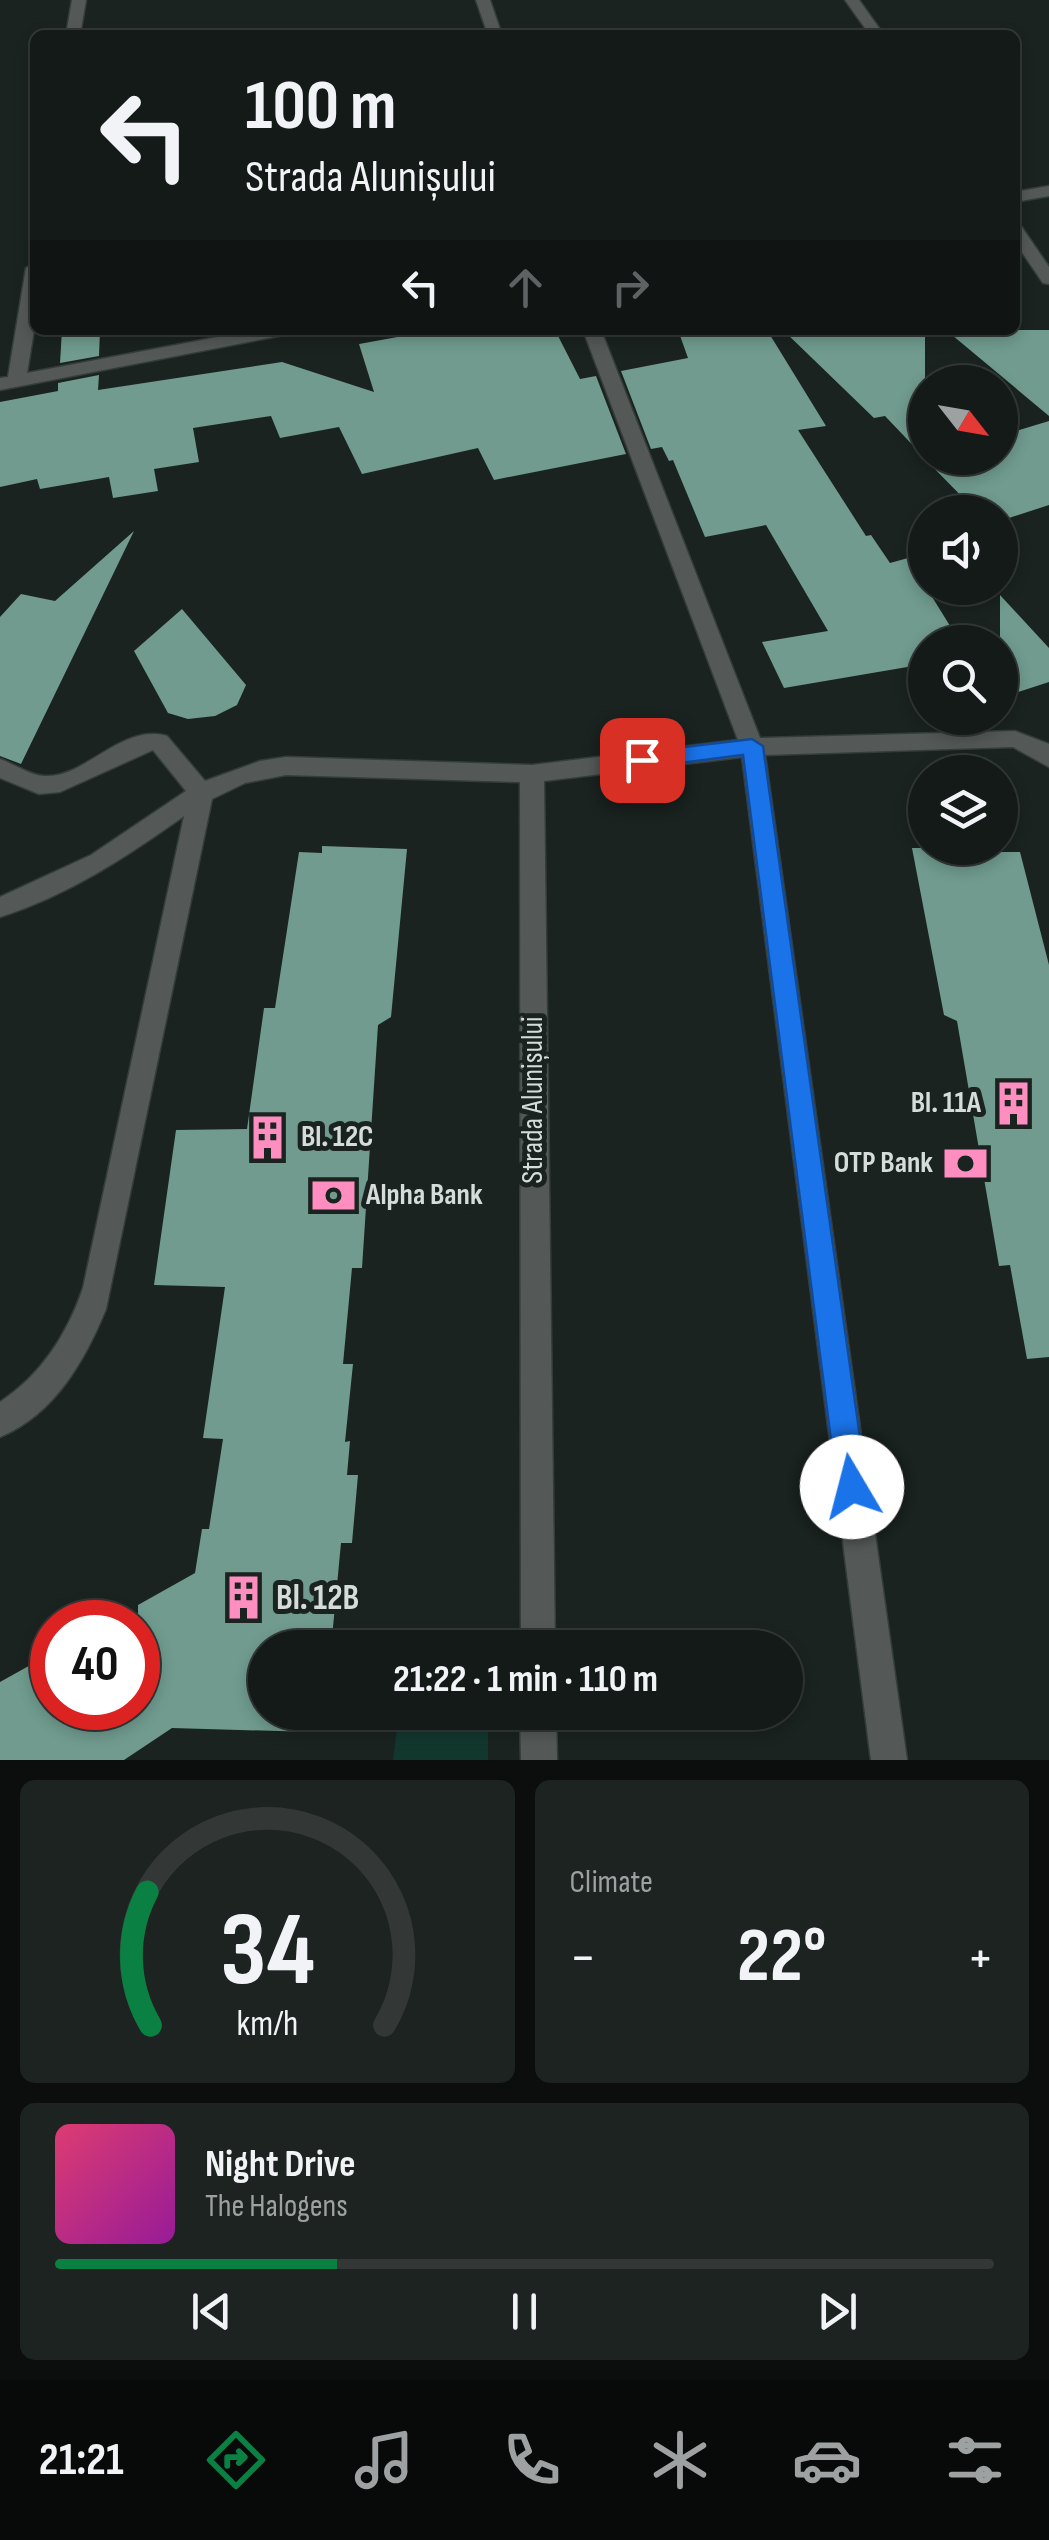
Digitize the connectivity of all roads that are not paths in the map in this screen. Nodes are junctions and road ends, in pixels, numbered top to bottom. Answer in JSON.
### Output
{"nodes":[{"id":1,"x":79,"y":0,"type":"edge"},
{"id":2,"x":484,"y":0,"type":"edge"},
{"id":3,"x":852,"y":0,"type":"edge"},
{"id":4,"x":74,"y":30,"type":"edge"},
{"id":5,"x":493,"y":30,"type":"edge"},
{"id":6,"x":873,"y":30,"type":"edge"},
{"id":7,"x":1049,"y":191,"type":"edge"},
{"id":8,"x":1020,"y":197,"type":"edge"},
{"id":9,"x":1020,"y":237,"type":"edge"},
{"id":10,"x":1049,"y":279,"type":"edge"},
{"id":11,"x":30,"y":289,"type":"edge"},
{"id":12,"x":257,"y":335,"type":"edge"},
{"id":13,"x":594,"y":335,"type":"edge"},
{"id":14,"x":8,"y":382,"type":"edge"},
{"id":15,"x":752,"y":746,"type":"junction"},
{"id":16,"x":1049,"y":759,"type":"edge"},
{"id":17,"x":0,"y":768,"type":"edge"},
{"id":18,"x":532,"y":774,"type":"junction"},
{"id":19,"x":200,"y":793,"type":"junction"},
{"id":20,"x":0,"y":907,"type":"edge"},
{"id":21,"x":0,"y":1421,"type":"edge"},
{"id":22,"x":538,"y":1630,"type":"edge"},
{"id":23,"x":538,"y":1730,"type":"edge"},
{"id":24,"x":539,"y":1760,"type":"edge"},
{"id":25,"x":889,"y":1760,"type":"edge"}],
"edges":[{"from":1,"to":4,"type":"street"},
{"from":2,"to":5,"type":"street"},
{"from":3,"to":6,"type":"street"},
{"from":7,"to":8,"type":"street"},
{"from":9,"to":10,"type":"street"},
{"from":11,"to":14,"type":"street"},
{"from":12,"to":14,"type":"street"},
{"from":13,"to":15,"type":"street"},
{"from":15,"to":16,"type":"street"},
{"from":15,"to":18,"type":"street"},
{"from":15,"to":25,"type":"street"},
{"from":17,"to":19,"type":"street"},
{"from":18,"to":19,"type":"street"},
{"from":18,"to":22,"type":"street","name":"Strada Alunișului"},
{"from":19,"to":20,"type":"street"},
{"from":19,"to":21,"type":"street"},
{"from":23,"to":24,"type":"street"}]}
